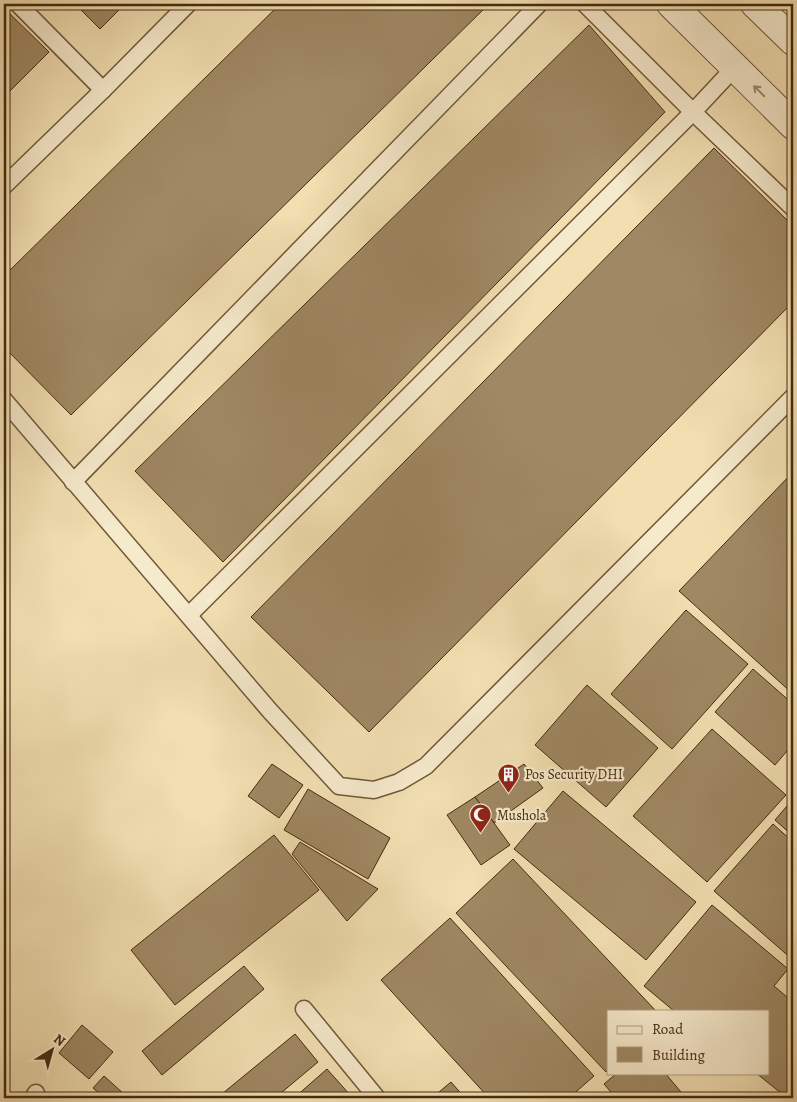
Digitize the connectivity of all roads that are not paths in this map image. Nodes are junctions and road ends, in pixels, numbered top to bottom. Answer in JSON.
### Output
{"nodes":[{"id":1,"x":18,"y":4,"type":"edge"},
{"id":2,"x":188,"y":4,"type":"edge"},
{"id":3,"x":539,"y":4,"type":"edge"},
{"id":4,"x":585,"y":4,"type":"edge"},
{"id":5,"x":671,"y":4,"type":"edge"},
{"id":6,"x":755,"y":4,"type":"edge"},
{"id":7,"x":793,"y":42,"type":"edge"},
{"id":8,"x":735,"y":67,"type":"junction"},
{"id":9,"x":103,"y":90,"type":"junction"},
{"id":10,"x":693,"y":112,"type":"junction"},
{"id":11,"x":793,"y":125,"type":"edge"},
{"id":12,"x":4,"y":186,"type":"edge"},
{"id":13,"x":793,"y":208,"type":"edge"},
{"id":14,"x":793,"y":397,"type":"edge"},
{"id":15,"x":4,"y":400,"type":"edge"},
{"id":16,"x":73,"y":482,"type":"junction"},
{"id":17,"x":189,"y":615,"type":"junction"},
{"id":18,"x":304,"y":1009,"type":"dead end"},
{"id":19,"x":377,"y":1098,"type":"edge"}],
"edges":[{"from":1,"to":9,"type":"lane"},
{"from":2,"to":9,"type":"lane"},
{"from":3,"to":16,"type":"lane"},
{"from":4,"to":10,"type":"lane"},
{"from":5,"to":8,"type":"street"},
{"from":6,"to":7,"type":"street"},
{"from":8,"to":10,"type":"lane"},
{"from":11,"to":8,"type":"street","one_way":true},
{"from":9,"to":12,"type":"lane"},
{"from":10,"to":13,"type":"lane"},
{"from":10,"to":17,"type":"lane"},
{"from":14,"to":17,"type":"lane"},
{"from":15,"to":16,"type":"lane"},
{"from":16,"to":17,"type":"lane"},
{"from":18,"to":19,"type":"lane"}]}
